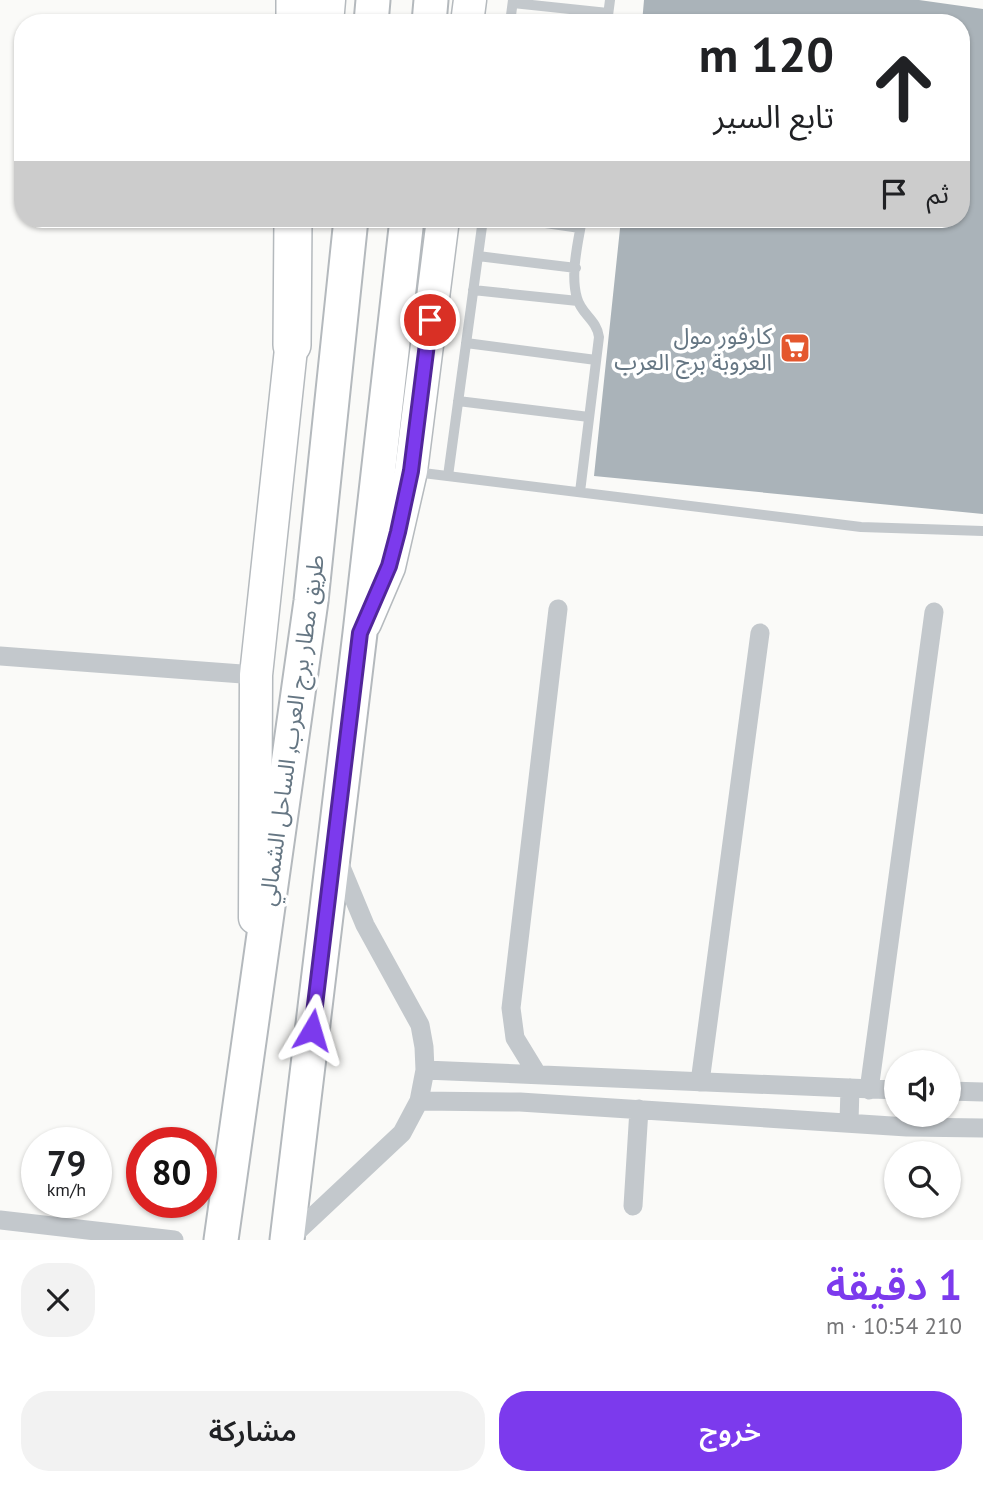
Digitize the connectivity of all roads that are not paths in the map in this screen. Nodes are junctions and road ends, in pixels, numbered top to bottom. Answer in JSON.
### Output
{"nodes":[{"id":1,"x":513,"y":1,"type":"edge"},
{"id":2,"x":586,"y":14,"type":"edge"},
{"id":3,"x":293,"y":228,"type":"edge"},
{"id":4,"x":304,"y":228,"type":"edge"},
{"id":5,"x":350,"y":228,"type":"edge"},
{"id":6,"x":406,"y":228,"type":"edge"},
{"id":7,"x":442,"y":228,"type":"edge"},
{"id":8,"x":482,"y":228,"type":"edge"},
{"id":9,"x":581,"y":228,"type":"edge"},
{"id":10,"x":478,"y":256,"type":"junction"},
{"id":11,"x":576,"y":268,"type":"junction"},
{"id":12,"x":473,"y":290,"type":"junction"},
{"id":13,"x":578,"y":301,"type":"junction"},
{"id":14,"x":466,"y":343,"type":"junction"},
{"id":15,"x":292,"y":345,"type":"junction"},
{"id":16,"x":596,"y":360,"type":"junction"},
{"id":17,"x":458,"y":401,"type":"junction"},
{"id":18,"x":589,"y":417,"type":"junction"},
{"id":19,"x":411,"y":471,"type":"junction"},
{"id":20,"x":448,"y":476,"type":"junction"},
{"id":21,"x":580,"y":492,"type":"junction"},
{"id":22,"x":983,"y":531,"type":"edge"},
{"id":23,"x":558,"y":609,"type":"dead end"},
{"id":24,"x":934,"y":612,"type":"dead end"},
{"id":25,"x":360,"y":633,"type":"junction"},
{"id":26,"x":760,"y":633,"type":"dead end"},
{"id":27,"x":0,"y":656,"type":"edge"},
{"id":28,"x":256,"y":674,"type":"junction"},
{"id":29,"x":333,"y":847,"type":"junction"},
{"id":30,"x":255,"y":990,"type":"junction"},
{"id":31,"x":425,"y":1070,"type":"junction"},
{"id":32,"x":537,"y":1074,"type":"junction"},
{"id":33,"x":570,"y":1076,"type":"junction"},
{"id":34,"x":675,"y":1080,"type":"junction"},
{"id":35,"x":700,"y":1082,"type":"junction"},
{"id":36,"x":729,"y":1083,"type":"junction"},
{"id":37,"x":860,"y":1089,"type":"junction"},
{"id":38,"x":884,"y":1090,"type":"edge"},
{"id":39,"x":961,"y":1091,"type":"edge"},
{"id":40,"x":983,"y":1092,"type":"edge"},
{"id":41,"x":419,"y":1101,"type":"junction"},
{"id":42,"x":569,"y":1105,"type":"junction"},
{"id":43,"x":639,"y":1109,"type":"junction"},
{"id":44,"x":674,"y":1111,"type":"junction"},
{"id":45,"x":728,"y":1115,"type":"junction"},
{"id":46,"x":884,"y":1121,"type":"edge"},
{"id":47,"x":849,"y":1122,"type":"junction"},
{"id":48,"x":961,"y":1127,"type":"edge"},
{"id":49,"x":983,"y":1129,"type":"edge"},
{"id":50,"x":633,"y":1206,"type":"dead end"},
{"id":51,"x":0,"y":1220,"type":"edge"},
{"id":52,"x":174,"y":1240,"type":"edge"},
{"id":53,"x":221,"y":1240,"type":"edge"},
{"id":54,"x":288,"y":1240,"type":"edge"}],
"edges":[{"from":1,"to":2,"type":"lane"},
{"from":3,"to":15,"type":"highway"},
{"from":4,"to":15,"type":"main road"},
{"from":5,"to":30,"type":"highway","name":"طريق مطار برج العرب, الساحل الشمالي"},
{"from":6,"to":25,"type":"highway"},
{"from":7,"to":19,"type":"main road"},
{"from":8,"to":10,"type":"lane"},
{"from":9,"to":11,"type":"lane"},
{"from":10,"to":11,"type":"lane"},
{"from":10,"to":12,"type":"lane"},
{"from":11,"to":13,"type":"lane"},
{"from":12,"to":13,"type":"lane"},
{"from":12,"to":14,"type":"lane"},
{"from":13,"to":16,"type":"lane"},
{"from":14,"to":16,"type":"lane"},
{"from":14,"to":17,"type":"lane"},
{"from":15,"to":28,"type":"main road"},
{"from":16,"to":18,"type":"lane"},
{"from":17,"to":18,"type":"lane"},
{"from":17,"to":20,"type":"lane"},
{"from":18,"to":21,"type":"lane"},
{"from":19,"to":20,"type":"lane"},
{"from":19,"to":25,"type":"main road"},
{"from":20,"to":21,"type":"lane"},
{"from":21,"to":22,"type":"lane"},
{"from":23,"to":32,"type":"street"},
{"from":24,"to":37,"type":"street"},
{"from":25,"to":29,"type":"highway"},
{"from":26,"to":35,"type":"street"},
{"from":27,"to":28,"type":"street"},
{"from":28,"to":30,"type":"main road"},
{"from":29,"to":31,"type":"street"},
{"from":29,"to":54,"type":"highway"},
{"from":30,"to":53,"type":"highway","name":"طريق مطار برج العرب, الساحل الشمالي"},
{"from":31,"to":32,"type":"street"},
{"from":31,"to":41,"type":"street"},
{"from":32,"to":33,"type":"street"},
{"from":33,"to":34,"type":"street"},
{"from":33,"to":42,"type":"street"},
{"from":34,"to":35,"type":"street"},
{"from":34,"to":44,"type":"street"},
{"from":35,"to":36,"type":"street"},
{"from":36,"to":37,"type":"street"},
{"from":36,"to":45,"type":"street"},
{"from":37,"to":38,"type":"street"},
{"from":37,"to":47,"type":"street"},
{"from":39,"to":40,"type":"street"},
{"from":41,"to":42,"type":"street"},
{"from":41,"to":54,"type":"street"},
{"from":42,"to":43,"type":"street"},
{"from":43,"to":44,"type":"street"},
{"from":43,"to":50,"type":"street"},
{"from":44,"to":45,"type":"street"},
{"from":45,"to":47,"type":"street"},
{"from":46,"to":47,"type":"street"},
{"from":48,"to":49,"type":"street"},
{"from":51,"to":52,"type":"street"}]}
